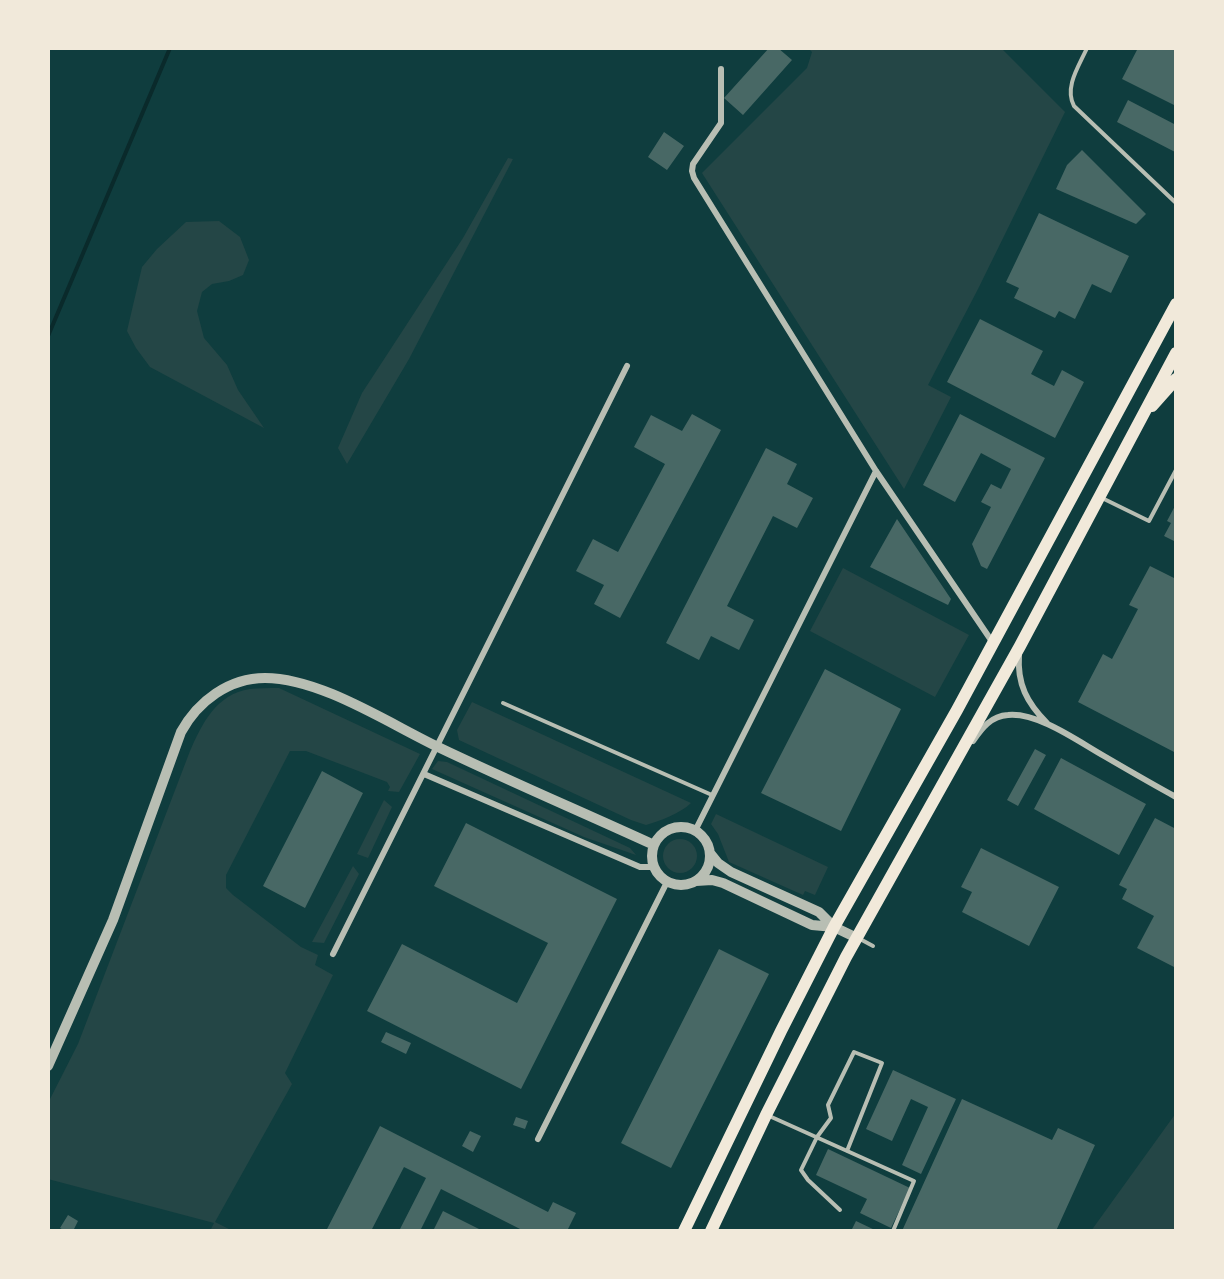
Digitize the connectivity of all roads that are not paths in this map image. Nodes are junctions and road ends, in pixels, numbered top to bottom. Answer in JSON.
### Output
{"nodes":[{"id":1,"x":1088,"y":48,"type":"edge"},
{"id":2,"x":721,"y":69,"type":"dead end"},
{"id":3,"x":1176,"y":203,"type":"edge"},
{"id":4,"x":1176,"y":304,"type":"edge"},
{"id":5,"x":1176,"y":352,"type":"edge"},
{"id":6,"x":627,"y":366,"type":"dead end"},
{"id":7,"x":1176,"y":380,"type":"edge"},
{"id":8,"x":1142,"y":415,"type":"junction"},
{"id":9,"x":1176,"y":470,"type":"edge"},
{"id":10,"x":876,"y":471,"type":"junction"},
{"id":11,"x":1099,"y":497,"type":"junction"},
{"id":12,"x":993,"y":643,"type":"junction"},
{"id":13,"x":1020,"y":646,"type":"junction"},
{"id":14,"x":503,"y":703,"type":"dead end"},
{"id":15,"x":1049,"y":726,"type":"junction"},
{"id":16,"x":437,"y":747,"type":"junction"},
{"id":17,"x":948,"y":772,"type":"junction"},
{"id":18,"x":424,"y":774,"type":"junction"},
{"id":19,"x":712,"y":795,"type":"junction"},
{"id":20,"x":1176,"y":797,"type":"edge"},
{"id":21,"x":695,"y":831,"type":"junction"},
{"id":22,"x":654,"y":845,"type":"junction"},
{"id":23,"x":710,"y":853,"type":"junction"},
{"id":24,"x":654,"y":867,"type":"junction"},
{"id":25,"x":696,"y":881,"type":"junction"},
{"id":26,"x":667,"y":882,"type":"junction"},
{"id":27,"x":834,"y":927,"type":"junction"},
{"id":28,"x":856,"y":938,"type":"junction"},
{"id":29,"x":873,"y":946,"type":"dead end"},
{"id":30,"x":333,"y":954,"type":"dead end"},
{"id":31,"x":48,"y":1066,"type":"edge"},
{"id":32,"x":766,"y":1115,"type":"junction"},
{"id":33,"x":817,"y":1137,"type":"junction"},
{"id":34,"x":538,"y":1139,"type":"dead end"},
{"id":35,"x":847,"y":1151,"type":"junction"},
{"id":36,"x":840,"y":1210,"type":"dead end"},
{"id":37,"x":684,"y":1231,"type":"edge"},
{"id":38,"x":711,"y":1231,"type":"edge"},
{"id":39,"x":893,"y":1231,"type":"edge"}],
"edges":[{"from":1,"to":3,"type":"lane"},
{"from":2,"to":10,"type":"street"},
{"from":4,"to":12,"type":"main road"},
{"from":5,"to":8,"type":"main road"},
{"from":6,"to":16,"type":"street"},
{"from":7,"to":8,"type":"main road"},
{"from":8,"to":11,"type":"main road"},
{"from":9,"to":11,"type":"lane"},
{"from":10,"to":12,"type":"street"},
{"from":10,"to":19,"type":"street"},
{"from":11,"to":13,"type":"main road"},
{"from":12,"to":27,"type":"main road"},
{"from":13,"to":15,"type":"street"},
{"from":13,"to":17,"type":"main road"},
{"from":14,"to":19,"type":"lane"},
{"from":15,"to":17,"type":"street"},
{"from":15,"to":20,"type":"street"},
{"from":16,"to":18,"type":"street"},
{"from":16,"to":22,"type":"street"},
{"from":16,"to":31,"type":"street"},
{"from":17,"to":28,"type":"main road"},
{"from":18,"to":24,"type":"street"},
{"from":18,"to":30,"type":"street"},
{"from":19,"to":21,"type":"street"},
{"from":21,"to":22,"type":"street"},
{"from":21,"to":23,"type":"street"},
{"from":22,"to":24,"type":"street"},
{"from":23,"to":25,"type":"street"},
{"from":23,"to":27,"type":"street"},
{"from":24,"to":26,"type":"street"},
{"from":25,"to":26,"type":"street"},
{"from":25,"to":27,"type":"street"},
{"from":26,"to":34,"type":"street"},
{"from":27,"to":28,"type":"street"},
{"from":27,"to":37,"type":"main road"},
{"from":28,"to":29,"type":"lane"},
{"from":28,"to":32,"type":"main road"},
{"from":32,"to":33,"type":"lane"},
{"from":32,"to":38,"type":"main road"},
{"from":33,"to":35,"type":"lane"},
{"from":33,"to":35,"type":"lane"},
{"from":33,"to":36,"type":"lane"},
{"from":35,"to":39,"type":"lane"}]}
